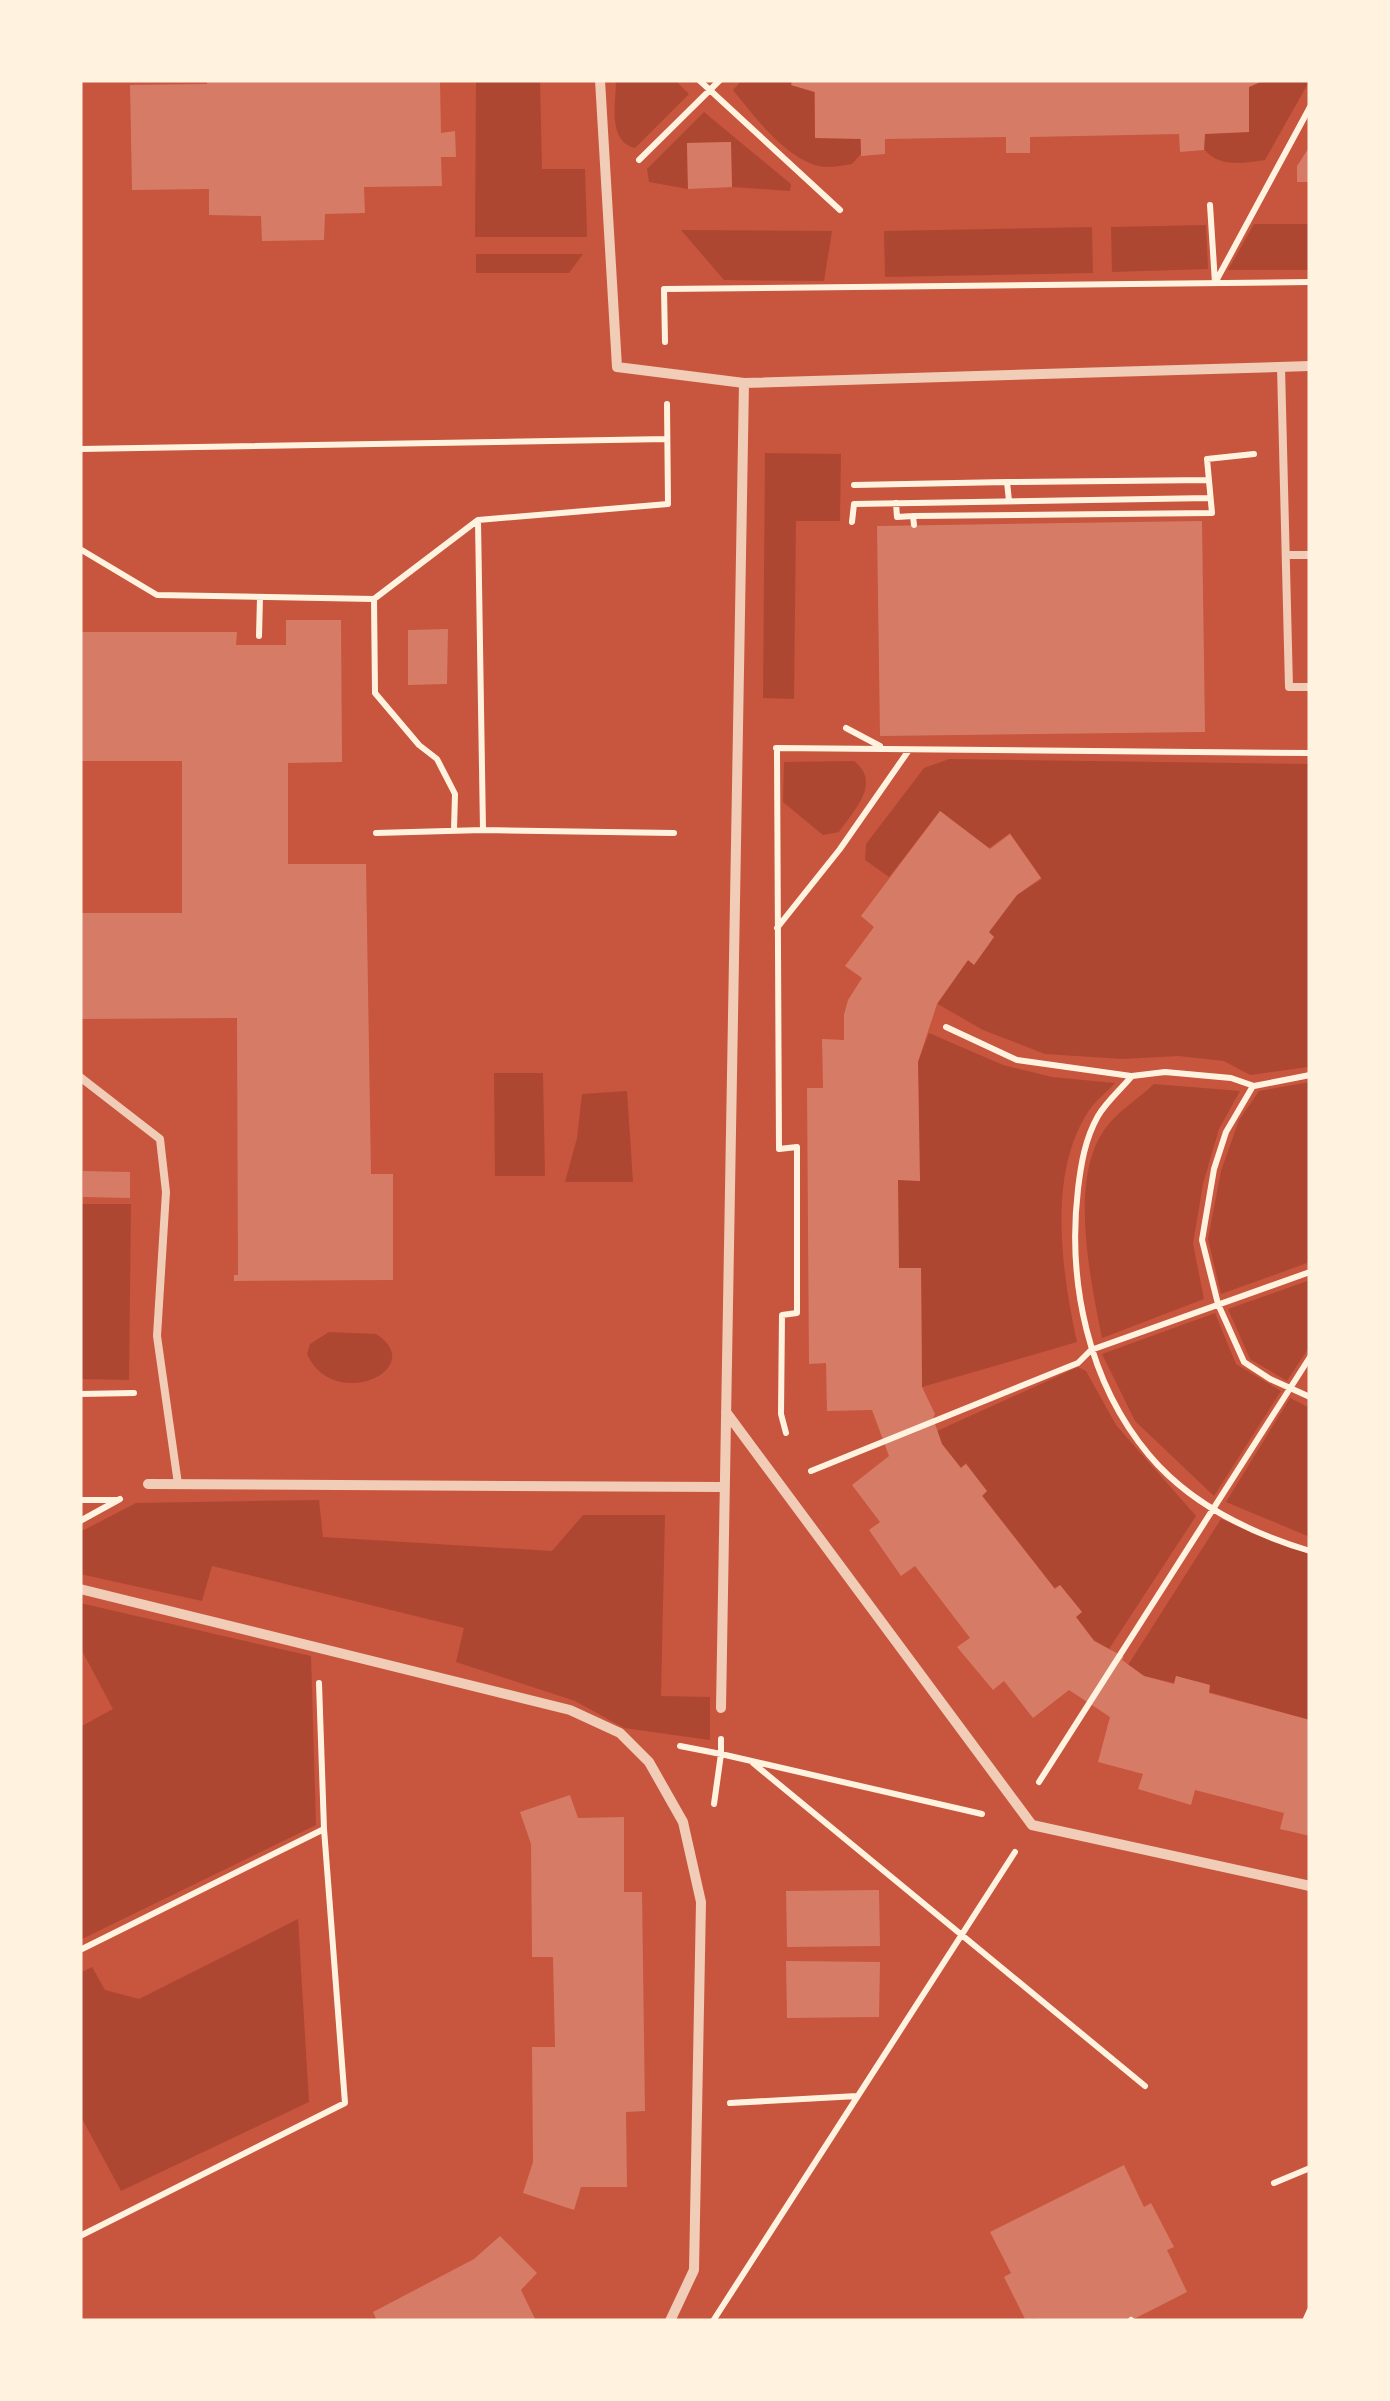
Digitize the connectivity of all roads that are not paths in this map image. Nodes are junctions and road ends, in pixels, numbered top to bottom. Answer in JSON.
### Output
{"nodes":[{"id":1,"x":600,"y":80,"type":"edge"},
{"id":2,"x":1310,"y":366,"type":"edge"},
{"id":3,"x":1281,"y":367,"type":"junction"},
{"id":4,"x":744,"y":383,"type":"junction"},
{"id":5,"x":1287,"y":555,"type":"junction"},
{"id":6,"x":1310,"y":555,"type":"edge"},
{"id":7,"x":1310,"y":688,"type":"edge"},
{"id":8,"x":80,"y":1077,"type":"edge"},
{"id":9,"x":725,"y":1411,"type":"junction"},
{"id":10,"x":148,"y":1484,"type":"road end"},
{"id":11,"x":178,"y":1484,"type":"junction"},
{"id":12,"x":723,"y":1486,"type":"junction"},
{"id":13,"x":80,"y":1589,"type":"edge"},
{"id":14,"x":721,"y":1708,"type":"dead end"},
{"id":15,"x":1310,"y":1886,"type":"edge"},
{"id":16,"x":670,"y":2321,"type":"edge"}],
"edges":[{"from":1,"to":4,"type":"street"},
{"from":2,"to":3,"type":"street"},
{"from":3,"to":4,"type":"street"},
{"from":3,"to":5,"type":"lane"},
{"from":4,"to":9,"type":"street"},
{"from":5,"to":6,"type":"lane"},
{"from":5,"to":7,"type":"lane"},
{"from":8,"to":11,"type":"lane"},
{"from":9,"to":12,"type":"street"},
{"from":9,"to":15,"type":"street"},
{"from":10,"to":11,"type":"street"},
{"from":11,"to":12,"type":"street"},
{"from":12,"to":14,"type":"street"},
{"from":13,"to":16,"type":"street"}]}
